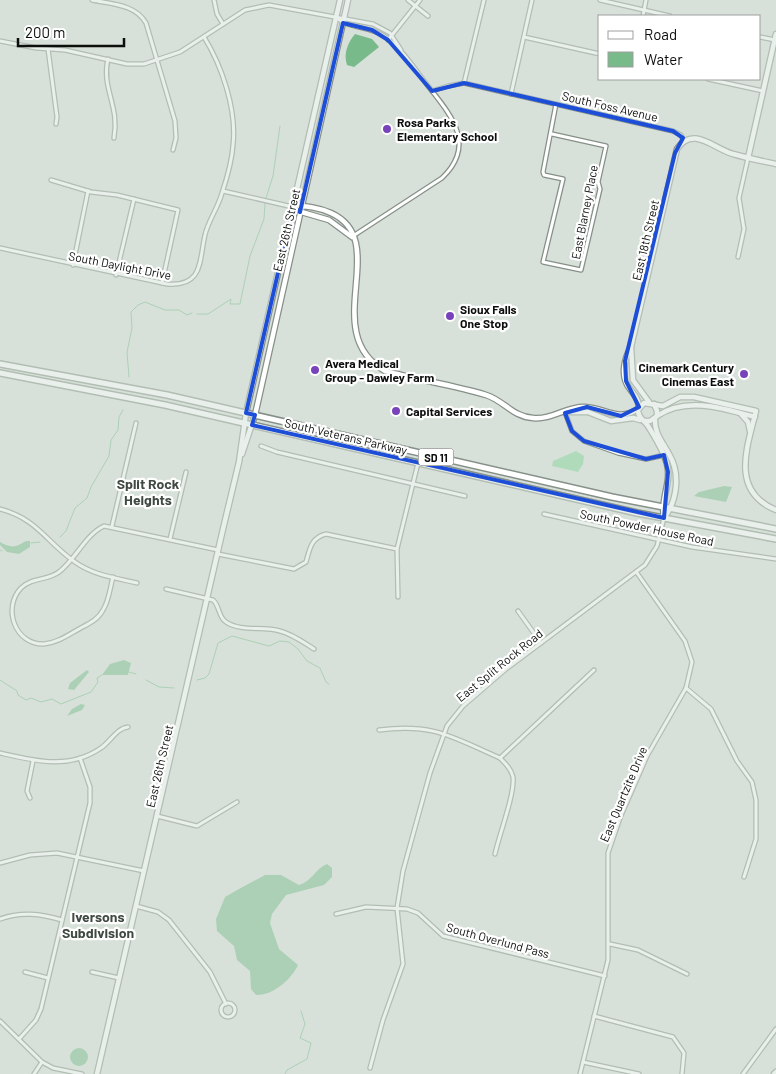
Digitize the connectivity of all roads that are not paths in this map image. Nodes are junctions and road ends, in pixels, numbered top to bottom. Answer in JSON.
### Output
{"nodes":[{"id":1,"x":92,"y":0,"type":"edge"},
{"id":2,"x":214,"y":0,"type":"edge"},
{"id":3,"x":340,"y":0,"type":"edge"},
{"id":4,"x":348,"y":0,"type":"edge"},
{"id":5,"x":408,"y":0,"type":"edge"},
{"id":6,"x":420,"y":0,"type":"edge"},
{"id":7,"x":484,"y":0,"type":"edge"},
{"id":8,"x":532,"y":0,"type":"edge"},
{"id":9,"x":600,"y":0,"type":"edge"},
{"id":10,"x":646,"y":0,"type":"edge"},
{"id":11,"x":415,"y":6,"type":"junction"},
{"id":12,"x":644,"y":10,"type":"junction"},
{"id":13,"x":643,"y":15,"type":"edge"},
{"id":14,"x":666,"y":15,"type":"edge"},
{"id":15,"x":428,"y":16,"type":"dead end"},
{"id":16,"x":336,"y":18,"type":"junction"},
{"id":17,"x":343,"y":20,"type":"junction"},
{"id":18,"x":223,"y":24,"type":"junction"},
{"id":19,"x":776,"y":34,"type":"edge"},
{"id":20,"x":392,"y":35,"type":"junction"},
{"id":21,"x":204,"y":37,"type":"junction"},
{"id":22,"x":524,"y":37,"type":"junction"},
{"id":23,"x":761,"y":37,"type":"edge"},
{"id":24,"x":388,"y":40,"type":"junction"},
{"id":25,"x":774,"y":40,"type":"junction"},
{"id":26,"x":0,"y":41,"type":"edge"},
{"id":27,"x":48,"y":50,"type":"junction"},
{"id":28,"x":401,"y":50,"type":"junction"},
{"id":29,"x":598,"y":54,"type":"edge"},
{"id":30,"x":108,"y":59,"type":"junction"},
{"id":31,"x":157,"y":61,"type":"junction"},
{"id":32,"x":713,"y":80,"type":"edge"},
{"id":33,"x":464,"y":84,"type":"junction"},
{"id":34,"x":432,"y":91,"type":"junction"},
{"id":35,"x":763,"y":91,"type":"junction"},
{"id":36,"x":511,"y":94,"type":"junction"},
{"id":37,"x":556,"y":104,"type":"junction"},
{"id":38,"x":56,"y":124,"type":"dead end"},
{"id":39,"x":552,"y":134,"type":"junction"},
{"id":40,"x":114,"y":138,"type":"dead end"},
{"id":41,"x":684,"y":141,"type":"junction"},
{"id":42,"x":173,"y":150,"type":"dead end"},
{"id":43,"x":748,"y":158,"type":"junction"},
{"id":44,"x":776,"y":164,"type":"edge"},
{"id":45,"x":51,"y":180,"type":"dead end"},
{"id":46,"x":88,"y":191,"type":"junction"},
{"id":47,"x":223,"y":191,"type":"junction"},
{"id":48,"x":134,"y":199,"type":"junction"},
{"id":49,"x":301,"y":205,"type":"junction"},
{"id":50,"x":294,"y":207,"type":"junction"},
{"id":51,"x":300,"y":212,"type":"junction"},
{"id":52,"x":352,"y":237,"type":"junction"},
{"id":53,"x":0,"y":248,"type":"edge"},
{"id":54,"x":738,"y":257,"type":"dead end"},
{"id":55,"x":73,"y":265,"type":"junction"},
{"id":56,"x":116,"y":275,"type":"junction"},
{"id":57,"x":162,"y":283,"type":"junction"},
{"id":58,"x":631,"y":347,"type":"junction"},
{"id":59,"x":0,"y":364,"type":"edge"},
{"id":60,"x":0,"y":373,"type":"edge"},
{"id":61,"x":652,"y":403,"type":"junction"},
{"id":62,"x":639,"y":407,"type":"junction"},
{"id":63,"x":566,"y":412,"type":"junction"},
{"id":64,"x":735,"y":412,"type":"junction"},
{"id":65,"x":246,"y":413,"type":"junction"},
{"id":66,"x":755,"y":414,"type":"junction"},
{"id":67,"x":255,"y":415,"type":"junction"},
{"id":68,"x":656,"y":417,"type":"junction"},
{"id":69,"x":643,"y":421,"type":"junction"},
{"id":70,"x":136,"y":423,"type":"dead end"},
{"id":71,"x":245,"y":423,"type":"junction"},
{"id":72,"x":252,"y":425,"type":"junction"},
{"id":73,"x":750,"y":438,"type":"junction"},
{"id":74,"x":261,"y":446,"type":"dead end"},
{"id":75,"x":664,"y":455,"type":"junction"},
{"id":76,"x":238,"y":462,"type":"junction"},
{"id":77,"x":418,"y":463,"type":"junction"},
{"id":78,"x":186,"y":472,"type":"dead end"},
{"id":79,"x":413,"y":483,"type":"junction"},
{"id":80,"x":466,"y":496,"type":"dead end"},
{"id":81,"x":662,"y":508,"type":"junction"},
{"id":82,"x":0,"y":509,"type":"edge"},
{"id":83,"x":670,"y":510,"type":"junction"},
{"id":84,"x":776,"y":510,"type":"edge"},
{"id":85,"x":544,"y":514,"type":"dead end"},
{"id":86,"x":664,"y":518,"type":"junction"},
{"id":87,"x":112,"y":526,"type":"junction"},
{"id":88,"x":776,"y":529,"type":"edge"},
{"id":89,"x":170,"y":539,"type":"junction"},
{"id":90,"x":776,"y":539,"type":"edge"},
{"id":91,"x":659,"y":540,"type":"junction"},
{"id":92,"x":397,"y":549,"type":"junction"},
{"id":93,"x":218,"y":552,"type":"junction"},
{"id":94,"x":71,"y":559,"type":"junction"},
{"id":95,"x":776,"y":559,"type":"edge"},
{"id":96,"x":636,"y":573,"type":"junction"},
{"id":97,"x":113,"y":577,"type":"junction"},
{"id":98,"x":137,"y":583,"type":"dead end"},
{"id":99,"x":166,"y":589,"type":"dead end"},
{"id":100,"x":398,"y":596,"type":"dead end"},
{"id":101,"x":208,"y":598,"type":"junction"},
{"id":102,"x":518,"y":611,"type":"dead end"},
{"id":103,"x":541,"y":643,"type":"junction"},
{"id":104,"x":314,"y":649,"type":"dead end"},
{"id":105,"x":594,"y":670,"type":"dead end"},
{"id":106,"x":686,"y":688,"type":"junction"},
{"id":107,"x":128,"y":727,"type":"dead end"},
{"id":108,"x":379,"y":730,"type":"dead end"},
{"id":109,"x":444,"y":733,"type":"junction"},
{"id":110,"x":0,"y":753,"type":"edge"},
{"id":111,"x":80,"y":758,"type":"junction"},
{"id":112,"x":500,"y":758,"type":"junction"},
{"id":113,"x":33,"y":761,"type":"junction"},
{"id":114,"x":30,"y":798,"type":"dead end"},
{"id":115,"x":237,"y":802,"type":"dead end"},
{"id":116,"x":157,"y":816,"type":"junction"},
{"id":117,"x":495,"y":854,"type":"dead end"},
{"id":118,"x":77,"y":856,"type":"junction"},
{"id":119,"x":0,"y":863,"type":"edge"},
{"id":120,"x":144,"y":871,"type":"junction"},
{"id":121,"x":744,"y":877,"type":"dead end"},
{"id":122,"x":136,"y":906,"type":"junction"},
{"id":123,"x":397,"y":908,"type":"junction"},
{"id":124,"x":336,"y":914,"type":"dead end"},
{"id":125,"x":0,"y":919,"type":"edge"},
{"id":126,"x":62,"y":920,"type":"junction"},
{"id":127,"x":610,"y":944,"type":"junction"},
{"id":128,"x":25,"y":972,"type":"dead end"},
{"id":129,"x":92,"y":972,"type":"dead end"},
{"id":130,"x":687,"y":974,"type":"dead end"},
{"id":131,"x":605,"y":976,"type":"junction"},
{"id":132,"x":48,"y":978,"type":"junction"},
{"id":133,"x":118,"y":978,"type":"junction"},
{"id":134,"x":226,"y":1004,"type":"junction"},
{"id":135,"x":594,"y":1016,"type":"junction"},
{"id":136,"x":0,"y":1021,"type":"edge"},
{"id":137,"x":776,"y":1030,"type":"edge"},
{"id":138,"x":19,"y":1039,"type":"junction"},
{"id":139,"x":42,"y":1062,"type":"junction"},
{"id":140,"x":583,"y":1062,"type":"junction"},
{"id":141,"x":370,"y":1068,"type":"dead end"},
{"id":142,"x":34,"y":1074,"type":"edge"},
{"id":143,"x":82,"y":1074,"type":"edge"},
{"id":144,"x":97,"y":1074,"type":"edge"},
{"id":145,"x":580,"y":1074,"type":"edge"},
{"id":146,"x":639,"y":1074,"type":"edge"},
{"id":147,"x":682,"y":1074,"type":"edge"},
{"id":148,"x":743,"y":1074,"type":"edge"}],
"edges":[{"from":1,"to":31,"type":"street"},
{"from":2,"to":18,"type":"street"},
{"from":3,"to":16,"type":"street","name":"East 26th Street"},
{"from":4,"to":17,"type":"street","name":"East 26th Street"},
{"from":5,"to":11,"type":"street"},
{"from":6,"to":11,"type":"street"},
{"from":7,"to":33,"type":"street"},
{"from":8,"to":22,"type":"street"},
{"from":9,"to":12,"type":"street"},
{"from":10,"to":12,"type":"street"},
{"from":11,"to":15,"type":"street"},
{"from":11,"to":20,"type":"street"},
{"from":12,"to":13,"type":"street"},
{"from":12,"to":14,"type":"street"},
{"from":16,"to":17,"type":"street"},
{"from":16,"to":18,"type":"street"},
{"from":16,"to":50,"type":"street","name":"East 26th Street"},
{"from":17,"to":20,"type":"street"},
{"from":17,"to":24,"type":"street"},
{"from":17,"to":49,"type":"street","name":"East 26th Street"},
{"from":18,"to":21,"type":"street"},
{"from":19,"to":25,"type":"street"},
{"from":20,"to":24,"type":"street"},
{"from":20,"to":28,"type":"street"},
{"from":21,"to":31,"type":"street"},
{"from":21,"to":47,"type":"street","name":"South Daylight Drive"},
{"from":22,"to":29,"type":"street"},
{"from":22,"to":36,"type":"street"},
{"from":23,"to":25,"type":"street"},
{"from":24,"to":28,"type":"street"},
{"from":25,"to":35,"type":"street"},
{"from":26,"to":27,"type":"street"},
{"from":27,"to":30,"type":"street"},
{"from":27,"to":38,"type":"street"},
{"from":28,"to":34,"type":"street"},
{"from":30,"to":31,"type":"street"},
{"from":30,"to":40,"type":"street"},
{"from":31,"to":42,"type":"street"},
{"from":32,"to":35,"type":"street"},
{"from":33,"to":34,"type":"street","name":"South Foss Avenue"},
{"from":33,"to":36,"type":"street","name":"South Foss Avenue"},
{"from":34,"to":52,"type":"street"},
{"from":35,"to":43,"type":"street"},
{"from":36,"to":37,"type":"street","name":"South Foss Avenue"},
{"from":37,"to":39,"type":"street","name":"East Blarney Place"},
{"from":37,"to":41,"type":"street","name":"South Foss Avenue"},
{"from":39,"to":39,"type":"street","name":"East Blarney Place"},
{"from":41,"to":43,"type":"street","name":"South Foss Avenue"},
{"from":41,"to":58,"type":"street","name":"East 18th Street"},
{"from":43,"to":44,"type":"street","name":"South Foss Avenue"},
{"from":43,"to":54,"type":"street"},
{"from":45,"to":46,"type":"street"},
{"from":46,"to":48,"type":"street"},
{"from":46,"to":55,"type":"street"},
{"from":47,"to":50,"type":"street"},
{"from":47,"to":57,"type":"street","name":"South Daylight Drive"},
{"from":48,"to":56,"type":"street"},
{"from":48,"to":57,"type":"street"},
{"from":49,"to":50,"type":"street"},
{"from":49,"to":51,"type":"street","name":"East 26th Street"},
{"from":49,"to":52,"type":"street"},
{"from":50,"to":51,"type":"street"},
{"from":50,"to":65,"type":"street","name":"East 26th Street"},
{"from":51,"to":52,"type":"street"},
{"from":51,"to":67,"type":"street","name":"East 26th Street"},
{"from":52,"to":63,"type":"street"},
{"from":53,"to":55,"type":"street","name":"South Daylight Drive"},
{"from":55,"to":56,"type":"street","name":"South Daylight Drive"},
{"from":56,"to":57,"type":"street","name":"South Daylight Drive"},
{"from":58,"to":61,"type":"street","name":"East 18th Street"},
{"from":58,"to":62,"type":"street","name":"East 18th Street"},
{"from":59,"to":65,"type":"highway","name":"South Veterans Parkway","number":"SD 11"},
{"from":60,"to":71,"type":"highway","name":"South Veterans Parkway","number":"SD 11"},
{"from":61,"to":62,"type":"street"},
{"from":61,"to":66,"type":"street"},
{"from":61,"to":68,"type":"street","name":"East 18th Street"},
{"from":62,"to":63,"type":"street"},
{"from":62,"to":69,"type":"street","name":"East 18th Street"},
{"from":63,"to":69,"type":"street"},
{"from":63,"to":75,"type":"street"},
{"from":64,"to":66,"type":"street"},
{"from":64,"to":68,"type":"street"},
{"from":64,"to":73,"type":"street"},
{"from":65,"to":67,"type":"highway","name":"South Veterans Parkway","number":"SD 11"},
{"from":65,"to":71,"type":"street","name":"East 26th Street"},
{"from":66,"to":73,"type":"street"},
{"from":67,"to":72,"type":"street","name":"East 26th Street"},
{"from":67,"to":81,"type":"highway","name":"South Veterans Parkway","number":"SD 11"},
{"from":68,"to":69,"type":"street"},
{"from":68,"to":83,"type":"street","name":"East 18th Street"},
{"from":69,"to":75,"type":"street","name":"East 18th Street"},
{"from":70,"to":87,"type":"street"},
{"from":71,"to":72,"type":"highway","name":"South Veterans Parkway","number":"SD 11"},
{"from":71,"to":76,"type":"street","name":"East 26th Street"},
{"from":72,"to":76,"type":"street","name":"East 26th Street"},
{"from":72,"to":77,"type":"highway","name":"South Veterans Parkway","number":"SD 11"},
{"from":73,"to":84,"type":"street"},
{"from":74,"to":79,"type":"street"},
{"from":75,"to":81,"type":"street","name":"East 18th Street"},
{"from":76,"to":93,"type":"street","name":"East 26th Street"},
{"from":77,"to":79,"type":"street"},
{"from":77,"to":86,"type":"highway","name":"South Veterans Parkway","number":"SD 11"},
{"from":78,"to":89,"type":"street"},
{"from":79,"to":80,"type":"street"},
{"from":79,"to":92,"type":"street"},
{"from":81,"to":83,"type":"highway","name":"South Veterans Parkway","number":"SD 11"},
{"from":81,"to":86,"type":"street","name":"East Split Rock Road"},
{"from":82,"to":94,"type":"street"},
{"from":83,"to":86,"type":"street","name":"East 18th Street"},
{"from":83,"to":88,"type":"highway","name":"South Veterans Parkway","number":"SD 11"},
{"from":85,"to":91,"type":"street","name":"South Powder House Road"},
{"from":86,"to":90,"type":"highway","name":"South Veterans Parkway","number":"SD 11"},
{"from":86,"to":91,"type":"street","name":"East Split Rock Road"},
{"from":87,"to":89,"type":"street"},
{"from":87,"to":94,"type":"street"},
{"from":89,"to":93,"type":"street"},
{"from":91,"to":95,"type":"street","name":"South Powder House Road"},
{"from":91,"to":96,"type":"street","name":"East Split Rock Road"},
{"from":92,"to":93,"type":"street"},
{"from":92,"to":100,"type":"street"},
{"from":93,"to":101,"type":"street","name":"East 26th Street"},
{"from":94,"to":97,"type":"street"},
{"from":94,"to":97,"type":"street"},
{"from":96,"to":103,"type":"street","name":"East Split Rock Road"},
{"from":96,"to":106,"type":"street","name":"East Quartzite Drive"},
{"from":97,"to":98,"type":"street"},
{"from":99,"to":101,"type":"street"},
{"from":101,"to":104,"type":"street"},
{"from":101,"to":116,"type":"street","name":"East 26th Street"},
{"from":102,"to":103,"type":"street"},
{"from":103,"to":109,"type":"street","name":"East Split Rock Road"},
{"from":105,"to":112,"type":"street"},
{"from":106,"to":121,"type":"street"},
{"from":106,"to":127,"type":"street","name":"East Quartzite Drive"},
{"from":107,"to":111,"type":"street"},
{"from":108,"to":109,"type":"street"},
{"from":109,"to":112,"type":"street"},
{"from":109,"to":123,"type":"street","name":"East Split Rock Road"},
{"from":110,"to":113,"type":"street"},
{"from":111,"to":113,"type":"street"},
{"from":111,"to":118,"type":"street"},
{"from":112,"to":117,"type":"street"},
{"from":113,"to":114,"type":"street"},
{"from":115,"to":116,"type":"street"},
{"from":116,"to":120,"type":"street","name":"East 26th Street"},
{"from":118,"to":119,"type":"street"},
{"from":118,"to":120,"type":"street"},
{"from":118,"to":126,"type":"street"},
{"from":120,"to":122,"type":"street","name":"East 26th Street"},
{"from":122,"to":133,"type":"street","name":"East 26th Street"},
{"from":122,"to":134,"type":"street"},
{"from":123,"to":124,"type":"street","name":"South Overlund Pass"},
{"from":123,"to":131,"type":"street","name":"South Overlund Pass"},
{"from":123,"to":141,"type":"street","name":"East Split Rock Road"},
{"from":125,"to":126,"type":"street"},
{"from":126,"to":132,"type":"street"},
{"from":127,"to":130,"type":"street"},
{"from":127,"to":131,"type":"street","name":"East Quartzite Drive"},
{"from":128,"to":132,"type":"street"},
{"from":129,"to":133,"type":"street"},
{"from":131,"to":135,"type":"street","name":"East Quartzite Drive"},
{"from":132,"to":138,"type":"street"},
{"from":133,"to":144,"type":"street","name":"East 26th Street"},
{"from":134,"to":134,"type":"street"},
{"from":135,"to":140,"type":"street","name":"East Quartzite Drive"},
{"from":135,"to":147,"type":"street"},
{"from":136,"to":138,"type":"street"},
{"from":137,"to":148,"type":"street"},
{"from":138,"to":139,"type":"street"},
{"from":139,"to":142,"type":"street"},
{"from":139,"to":143,"type":"street"},
{"from":140,"to":145,"type":"street","name":"East Quartzite Drive"},
{"from":140,"to":146,"type":"street"}]}
